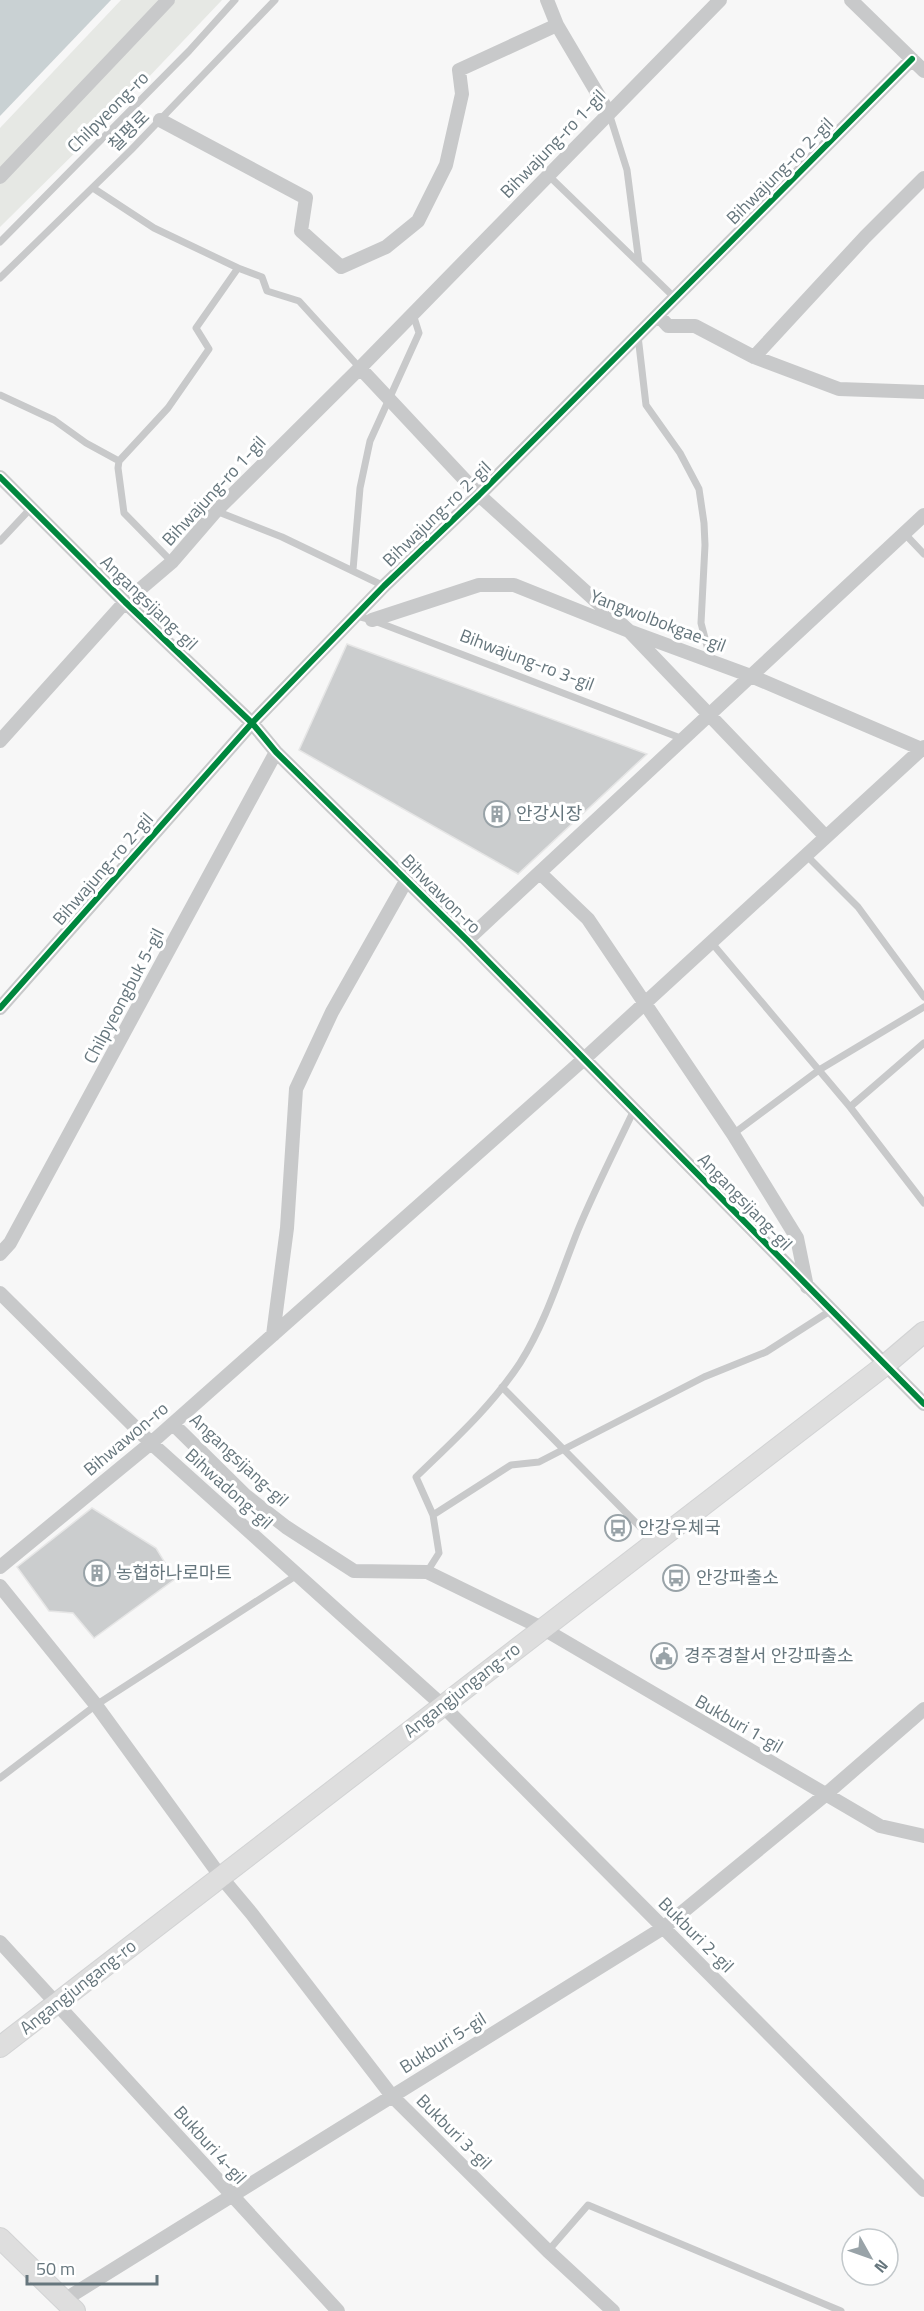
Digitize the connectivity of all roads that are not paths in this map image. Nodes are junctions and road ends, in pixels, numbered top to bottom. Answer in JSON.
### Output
{"nodes":[{"id":1,"x":168,"y":0,"type":"edge"},
{"id":2,"x":235,"y":0,"type":"edge"},
{"id":3,"x":274,"y":0,"type":"edge"},
{"id":4,"x":547,"y":0,"type":"edge"},
{"id":5,"x":720,"y":0,"type":"edge"},
{"id":6,"x":851,"y":0,"type":"edge"},
{"id":7,"x":557,"y":25,"type":"junction"},
{"id":8,"x":912,"y":58,"type":"junction"},
{"id":9,"x":924,"y":71,"type":"edge"},
{"id":10,"x":609,"y":113,"type":"junction"},
{"id":11,"x":160,"y":120,"type":"junction"},
{"id":12,"x":548,"y":175,"type":"junction"},
{"id":13,"x":0,"y":177,"type":"edge"},
{"id":14,"x":924,"y":178,"type":"edge"},
{"id":15,"x":93,"y":188,"type":"junction"},
{"id":16,"x":0,"y":242,"type":"edge"},
{"id":17,"x":639,"y":262,"type":"junction"},
{"id":18,"x":238,"y":268,"type":"junction"},
{"id":19,"x":0,"y":278,"type":"edge"},
{"id":20,"x":675,"y":298,"type":"junction"},
{"id":21,"x":413,"y":314,"type":"junction"},
{"id":22,"x":658,"y":315,"type":"junction"},
{"id":23,"x":638,"y":335,"type":"junction"},
{"id":24,"x":754,"y":357,"type":"junction"},
{"id":25,"x":360,"y":368,"type":"junction"},
{"id":26,"x":924,"y":392,"type":"edge"},
{"id":27,"x":0,"y":395,"type":"edge"},
{"id":28,"x":389,"y":399,"type":"junction"},
{"id":29,"x":119,"y":461,"type":"junction"},
{"id":30,"x":0,"y":477,"type":"edge"},
{"id":31,"x":479,"y":495,"type":"junction"},
{"id":32,"x":31,"y":508,"type":"junction"},
{"id":33,"x":216,"y":511,"type":"junction"},
{"id":34,"x":924,"y":515,"type":"edge"},
{"id":35,"x":904,"y":533,"type":"junction"},
{"id":36,"x":0,"y":541,"type":"edge"},
{"id":37,"x":924,"y":554,"type":"edge"},
{"id":38,"x":172,"y":562,"type":"junction"},
{"id":39,"x":353,"y":570,"type":"junction"},
{"id":40,"x":384,"y":586,"type":"junction"},
{"id":41,"x":125,"y":602,"type":"junction"},
{"id":42,"x":357,"y":616,"type":"junction"},
{"id":43,"x":372,"y":620,"type":"junction"},
{"id":44,"x":629,"y":631,"type":"junction"},
{"id":45,"x":711,"y":661,"type":"junction"},
{"id":46,"x":752,"y":676,"type":"junction"},
{"id":47,"x":708,"y":716,"type":"junction"},
{"id":48,"x":252,"y":723,"type":"junction"},
{"id":49,"x":683,"y":739,"type":"junction"},
{"id":50,"x":0,"y":741,"type":"edge"},
{"id":51,"x":923,"y":749,"type":"edge"},
{"id":52,"x":276,"y":752,"type":"junction"},
{"id":53,"x":826,"y":837,"type":"junction"},
{"id":54,"x":806,"y":855,"type":"junction"},
{"id":55,"x":540,"y":873,"type":"junction"},
{"id":56,"x":406,"y":881,"type":"junction"},
{"id":57,"x":467,"y":940,"type":"junction"},
{"id":58,"x":711,"y":942,"type":"junction"},
{"id":59,"x":924,"y":997,"type":"edge"},
{"id":60,"x":645,"y":1003,"type":"junction"},
{"id":61,"x":924,"y":1007,"type":"edge"},
{"id":62,"x":0,"y":1008,"type":"edge"},
{"id":63,"x":924,"y":1043,"type":"edge"},
{"id":64,"x":584,"y":1059,"type":"junction"},
{"id":65,"x":819,"y":1070,"type":"junction"},
{"id":66,"x":850,"y":1107,"type":"junction"},
{"id":67,"x":634,"y":1110,"type":"junction"},
{"id":68,"x":733,"y":1134,"type":"junction"},
{"id":69,"x":924,"y":1203,"type":"edge"},
{"id":70,"x":0,"y":1254,"type":"edge"},
{"id":71,"x":807,"y":1287,"type":"junction"},
{"id":72,"x":0,"y":1293,"type":"edge"},
{"id":73,"x":830,"y":1311,"type":"junction"},
{"id":74,"x":924,"y":1332,"type":"edge"},
{"id":75,"x":273,"y":1335,"type":"junction"},
{"id":76,"x":884,"y":1366,"type":"junction"},
{"id":77,"x":502,"y":1387,"type":"junction"},
{"id":78,"x":924,"y":1404,"type":"edge"},
{"id":79,"x":172,"y":1424,"type":"junction"},
{"id":80,"x":151,"y":1443,"type":"junction"},
{"id":81,"x":562,"y":1449,"type":"junction"},
{"id":82,"x":433,"y":1515,"type":"junction"},
{"id":83,"x":655,"y":1541,"type":"junction"},
{"id":84,"x":0,"y":1567,"type":"edge"},
{"id":85,"x":427,"y":1572,"type":"junction"},
{"id":86,"x":297,"y":1575,"type":"junction"},
{"id":87,"x":0,"y":1586,"type":"edge"},
{"id":88,"x":542,"y":1628,"type":"junction"},
{"id":89,"x":96,"y":1705,"type":"junction"},
{"id":90,"x":442,"y":1705,"type":"junction"},
{"id":91,"x":924,"y":1709,"type":"edge"},
{"id":92,"x":0,"y":1778,"type":"edge"},
{"id":93,"x":825,"y":1795,"type":"junction"},
{"id":94,"x":924,"y":1836,"type":"edge"},
{"id":95,"x":221,"y":1877,"type":"junction"},
{"id":96,"x":663,"y":1928,"type":"junction"},
{"id":97,"x":0,"y":1942,"type":"edge"},
{"id":98,"x":57,"y":2003,"type":"junction"},
{"id":99,"x":0,"y":2047,"type":"edge"},
{"id":100,"x":392,"y":2096,"type":"junction"},
{"id":101,"x":924,"y":2190,"type":"edge"},
{"id":102,"x":232,"y":2196,"type":"junction"},
{"id":103,"x":0,"y":2238,"type":"edge"},
{"id":104,"x":548,"y":2251,"type":"junction"},
{"id":105,"x":70,"y":2306,"type":"edge"},
{"id":106,"x":338,"y":2311,"type":"edge"},
{"id":107,"x":613,"y":2311,"type":"edge"},
{"id":108,"x":841,"y":2311,"type":"edge"}],
"edges":[{"from":1,"to":13,"type":"street"},
{"from":2,"to":16,"type":"lane","name":"Chilpyeong-ro"},
{"from":3,"to":11,"type":"lane","name":"칠평로"},
{"from":4,"to":7,"type":"street"},
{"from":5,"to":10,"type":"street","name":"Bihwajung-ro 1-gil"},
{"from":6,"to":8,"type":"street"},
{"from":7,"to":10,"type":"street"},
{"from":7,"to":11,"type":"street"},
{"from":8,"to":9,"type":"street"},
{"from":8,"to":20,"type":"street","name":"Bihwajung-ro 2-gil"},
{"from":10,"to":12,"type":"street","name":"Bihwajung-ro 1-gil"},
{"from":10,"to":17,"type":"lane"},
{"from":11,"to":15,"type":"lane","name":"칠평로"},
{"from":12,"to":17,"type":"lane"},
{"from":12,"to":21,"type":"street","name":"Bihwajung-ro 1-gil"},
{"from":14,"to":24,"type":"street"},
{"from":15,"to":18,"type":"lane"},
{"from":15,"to":19,"type":"lane","name":"칠평로"},
{"from":17,"to":20,"type":"lane"},
{"from":18,"to":25,"type":"lane"},
{"from":18,"to":29,"type":"lane"},
{"from":20,"to":22,"type":"street","name":"Bihwajung-ro 2-gil"},
{"from":21,"to":25,"type":"street","name":"Bihwajung-ro 1-gil"},
{"from":21,"to":28,"type":"lane"},
{"from":22,"to":23,"type":"street","name":"Bihwajung-ro 2-gil"},
{"from":22,"to":24,"type":"street"},
{"from":23,"to":31,"type":"street","name":"Bihwajung-ro 2-gil"},
{"from":23,"to":45,"type":"lane"},
{"from":24,"to":26,"type":"street"},
{"from":25,"to":28,"type":"street","name":"Bihwajung-ro 2-gil"},
{"from":25,"to":33,"type":"street","name":"Bihwajung-ro 1-gil"},
{"from":27,"to":29,"type":"lane"},
{"from":28,"to":31,"type":"street","name":"Bihwajung-ro 2-gil"},
{"from":28,"to":39,"type":"lane"},
{"from":29,"to":38,"type":"lane","name":"Bihwajung-ro 1-gil"},
{"from":30,"to":32,"type":"street","name":"Angangsijang-gil"},
{"from":31,"to":40,"type":"street","name":"Bihwajung-ro 2-gil"},
{"from":31,"to":44,"type":"street"},
{"from":32,"to":36,"type":"lane"},
{"from":32,"to":41,"type":"street","name":"Angangsijang-gil"},
{"from":33,"to":38,"type":"street","name":"Bihwajung-ro 1-gil"},
{"from":33,"to":39,"type":"lane","name":"Bihwajung-ro 2-gil"},
{"from":34,"to":35,"type":"street"},
{"from":35,"to":37,"type":"lane"},
{"from":35,"to":46,"type":"street"},
{"from":38,"to":41,"type":"street","name":"Bihwajung-ro 1-gil"},
{"from":39,"to":40,"type":"lane","name":"Bihwajung-ro 2-gil"},
{"from":40,"to":42,"type":"street","name":"Bihwajung-ro 2-gil"},
{"from":41,"to":48,"type":"street","name":"Angangsijang-gil"},
{"from":41,"to":50,"type":"street","name":"Bihwajung-ro 1-gil"},
{"from":42,"to":43,"type":"lane","name":"Bihwajung-ro 3-gil"},
{"from":42,"to":48,"type":"street","name":"Bihwajung-ro 2-gil"},
{"from":43,"to":44,"type":"street","name":"Yangwolbokgae-gil"},
{"from":43,"to":49,"type":"lane","name":"Bihwajung-ro 3-gil"},
{"from":44,"to":45,"type":"street","name":"Yangwolbokgae-gil"},
{"from":44,"to":47,"type":"street"},
{"from":45,"to":46,"type":"street","name":"Yangwolbokgae-gil"},
{"from":46,"to":47,"type":"street"},
{"from":46,"to":51,"type":"street","name":"Yangwolbokgae-gil"},
{"from":47,"to":49,"type":"street"},
{"from":47,"to":53,"type":"street"},
{"from":48,"to":52,"type":"street","name":"Angangsijang-gil"},
{"from":48,"to":62,"type":"street","name":"Bihwajung-ro 2-gil"},
{"from":49,"to":55,"type":"street"},
{"from":51,"to":53,"type":"street","name":"Bihwawon-ro"},
{"from":52,"to":56,"type":"street","name":"Bihwawon-ro"},
{"from":52,"to":70,"type":"street","name":"Chilpyeongbuk 5-gil"},
{"from":53,"to":54,"type":"street","name":"Bihwawon-ro"},
{"from":54,"to":58,"type":"street","name":"Bihwawon-ro"},
{"from":54,"to":59,"type":"lane"},
{"from":55,"to":57,"type":"street"},
{"from":55,"to":60,"type":"street","name":"Angangsijang-gil"},
{"from":56,"to":57,"type":"street","name":"Bihwawon-ro"},
{"from":56,"to":75,"type":"street","name":"Bihwawon-ro"},
{"from":57,"to":64,"type":"street","name":"Bihwawon-ro"},
{"from":58,"to":60,"type":"street","name":"Bihwawon-ro"},
{"from":58,"to":65,"type":"lane"},
{"from":60,"to":64,"type":"street","name":"Bihwawon-ro"},
{"from":60,"to":68,"type":"street","name":"Angangsijang-gil"},
{"from":61,"to":65,"type":"lane"},
{"from":63,"to":66,"type":"lane"},
{"from":64,"to":67,"type":"street","name":"Angangsijang-gil"},
{"from":64,"to":75,"type":"street","name":"Bihwawon-ro"},
{"from":65,"to":66,"type":"lane"},
{"from":65,"to":68,"type":"lane"},
{"from":66,"to":69,"type":"lane"},
{"from":67,"to":71,"type":"street","name":"Angangsijang-gil"},
{"from":67,"to":77,"type":"lane"},
{"from":68,"to":71,"type":"street","name":"Angangsijang-gil"},
{"from":71,"to":73,"type":"street","name":"Angangsijang-gil"},
{"from":72,"to":80,"type":"street","name":"Bihwadong-gil"},
{"from":73,"to":76,"type":"street","name":"Angangsijang-gil"},
{"from":73,"to":81,"type":"lane"},
{"from":74,"to":76,"type":"main road","name":"Angangjungang-ro"},
{"from":75,"to":79,"type":"street","name":"Bihwawon-ro"},
{"from":76,"to":78,"type":"street","name":"Angangsijang-gil"},
{"from":76,"to":83,"type":"main road","name":"Angangjungang-ro"},
{"from":77,"to":81,"type":"lane"},
{"from":77,"to":82,"type":"lane"},
{"from":79,"to":80,"type":"street","name":"Bihwawon-ro"},
{"from":79,"to":85,"type":"street","name":"Angangsijang-gil"},
{"from":80,"to":84,"type":"street","name":"Bihwawon-ro"},
{"from":80,"to":86,"type":"street","name":"Bihwadong-gil"},
{"from":81,"to":82,"type":"lane"},
{"from":81,"to":83,"type":"lane"},
{"from":82,"to":85,"type":"lane"},
{"from":83,"to":88,"type":"main road","name":"Angangjungang-ro"},
{"from":85,"to":88,"type":"street","name":"Angangsijang-gil"},
{"from":86,"to":89,"type":"lane"},
{"from":86,"to":90,"type":"street","name":"Bihwadong-gil"},
{"from":87,"to":89,"type":"street"},
{"from":88,"to":90,"type":"main road","name":"Angangjungang-ro"},
{"from":88,"to":93,"type":"street","name":"Bukburi 1-gil"},
{"from":89,"to":92,"type":"lane"},
{"from":89,"to":95,"type":"street"},
{"from":90,"to":95,"type":"main road","name":"Angangjungang-ro"},
{"from":90,"to":96,"type":"street","name":"Bukburi 2-gil"},
{"from":91,"to":93,"type":"street","name":"Bukburi 5-gil"},
{"from":93,"to":94,"type":"street","name":"Bukburi 1-gil"},
{"from":93,"to":96,"type":"street","name":"Bukburi 5-gil"},
{"from":95,"to":98,"type":"main road","name":"Angangjungang-ro"},
{"from":95,"to":100,"type":"street","name":"Bukburi 3-gil"},
{"from":96,"to":100,"type":"street","name":"Bukburi 5-gil"},
{"from":96,"to":101,"type":"street","name":"Bukburi 2-gil"},
{"from":97,"to":98,"type":"street"},
{"from":98,"to":99,"type":"main road","name":"Angangjungang-ro"},
{"from":98,"to":102,"type":"street","name":"Bukburi 4-gil"},
{"from":100,"to":102,"type":"street","name":"Bukburi 5-gil"},
{"from":100,"to":104,"type":"street","name":"Bukburi 3-gil"},
{"from":102,"to":105,"type":"street","name":"Bukburi 5-gil"},
{"from":102,"to":106,"type":"street","name":"Bukburi 4-gil"},
{"from":103,"to":105,"type":"main road"},
{"from":104,"to":107,"type":"street","name":"Bukburi 3-gil"},
{"from":104,"to":108,"type":"lane"}]}
